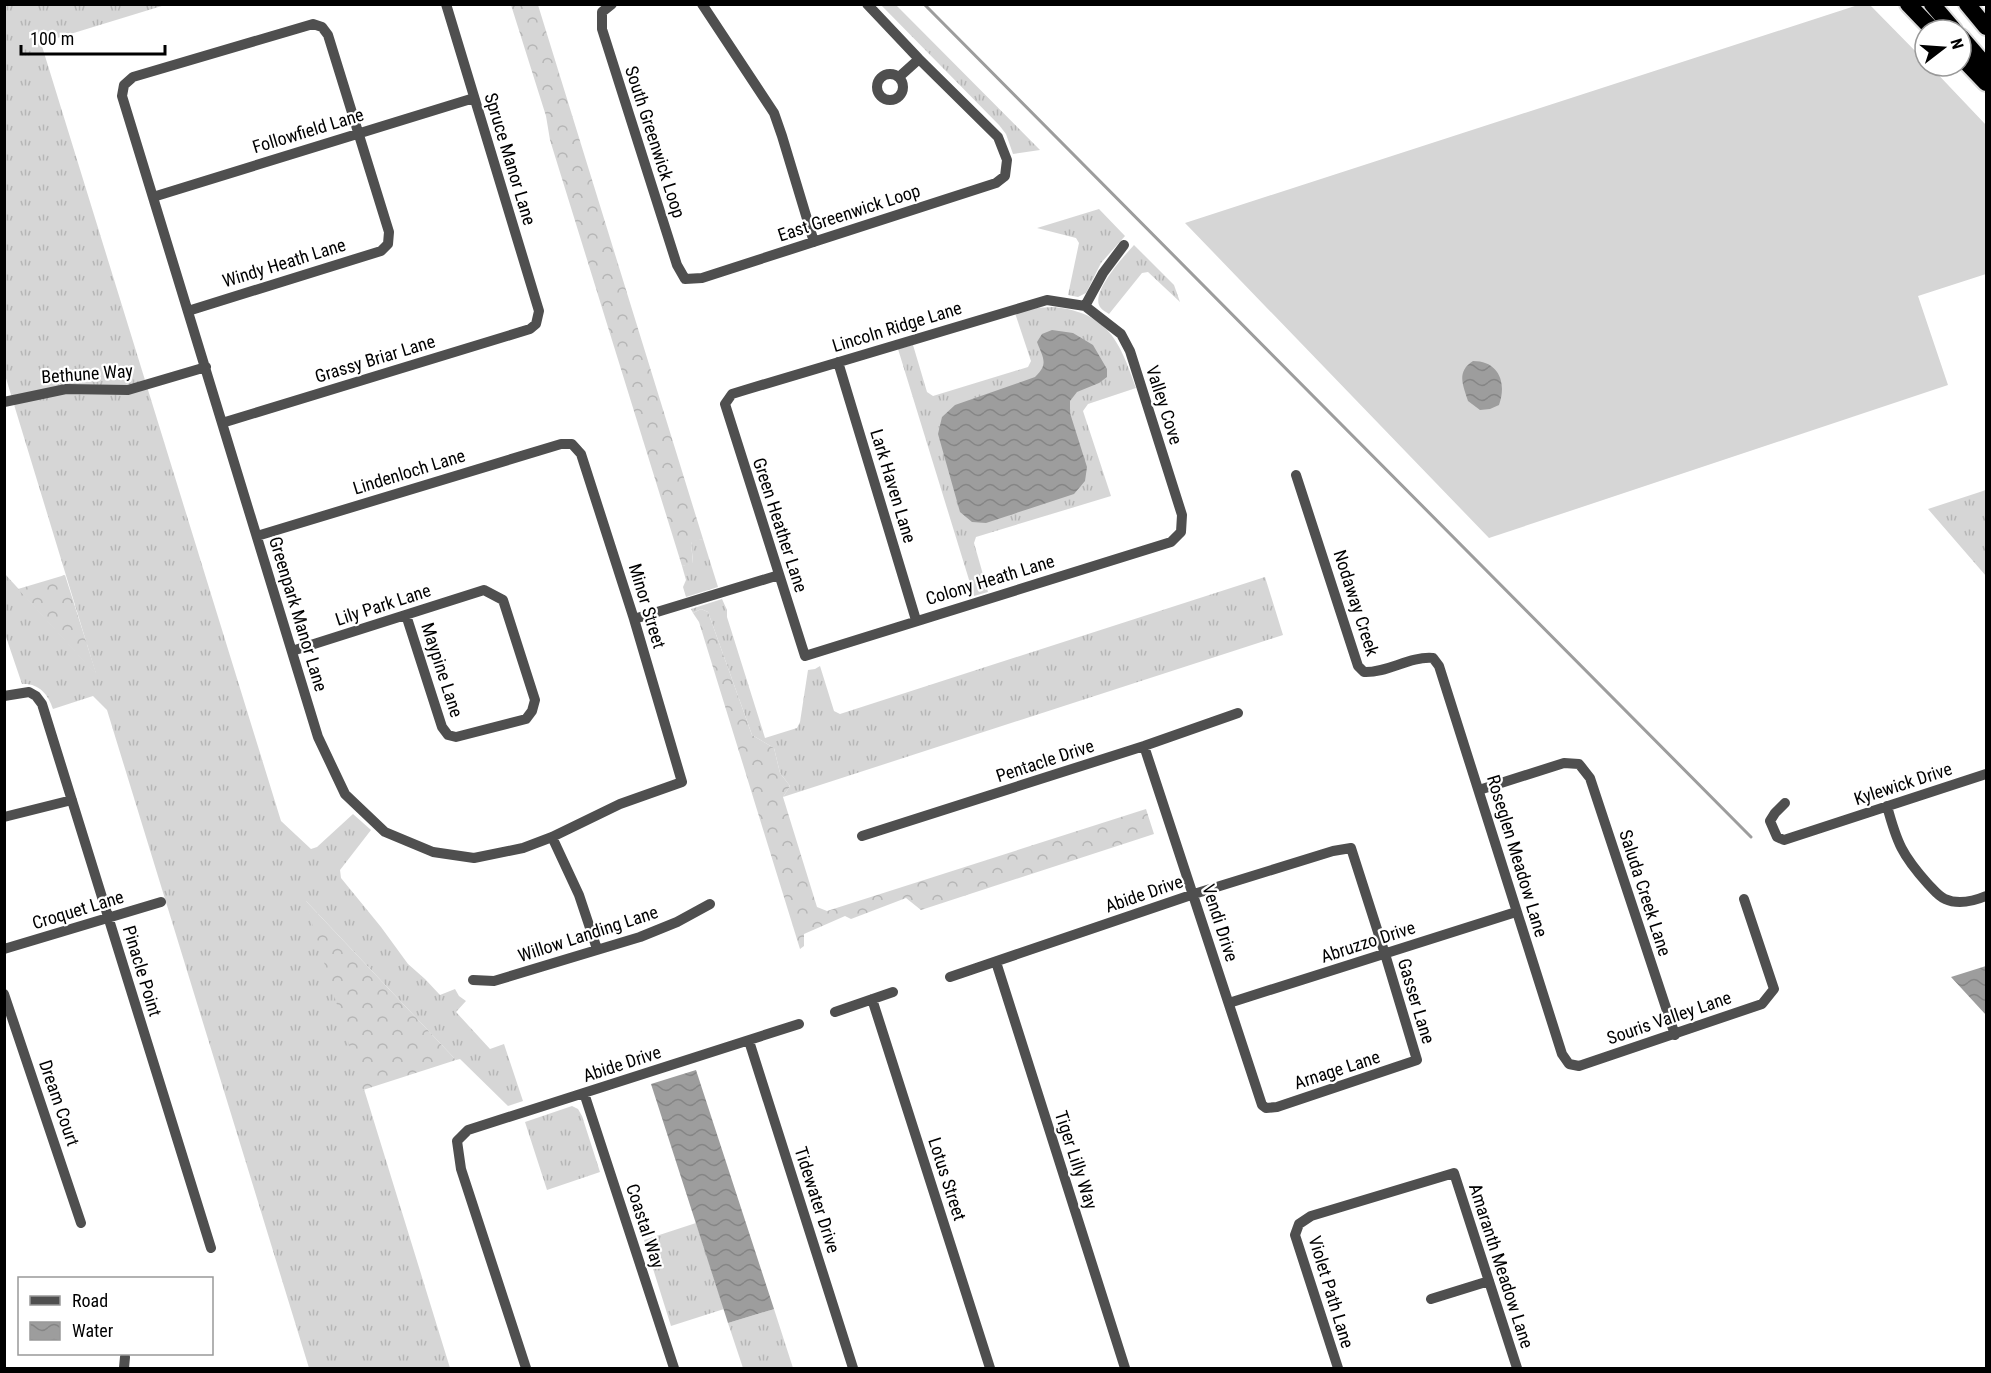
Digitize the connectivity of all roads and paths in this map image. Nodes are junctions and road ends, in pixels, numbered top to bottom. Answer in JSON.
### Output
{"nodes":[{"id":1,"x":446,"y":4,"type":"edge"},
{"id":2,"x":612,"y":4,"type":"edge"},
{"id":3,"x":702,"y":4,"type":"edge"},
{"id":4,"x":867,"y":4,"type":"edge"},
{"id":5,"x":1908,"y":4,"type":"edge"},
{"id":6,"x":1932,"y":4,"type":"edge"},
{"id":7,"x":1967,"y":4,"type":"edge"},
{"id":8,"x":1921,"y":18,"type":"edge"},
{"id":9,"x":1944,"y":18,"type":"edge"},
{"id":10,"x":1986,"y":27,"type":"edge"},
{"id":11,"x":1973,"y":51,"type":"edge"},
{"id":12,"x":919,"y":59,"type":"junction"},
{"id":13,"x":1986,"y":66,"type":"edge"},
{"id":14,"x":1973,"y":69,"type":"edge"},
{"id":15,"x":899,"y":77,"type":"dead end"},
{"id":16,"x":1986,"y":83,"type":"edge"},
{"id":17,"x":474,"y":98,"type":"junction"},
{"id":18,"x":359,"y":133,"type":"junction"},
{"id":19,"x":153,"y":196,"type":"junction"},
{"id":20,"x":814,"y":242,"type":"junction"},
{"id":21,"x":1124,"y":245,"type":"dead end"},
{"id":22,"x":686,"y":279,"type":"joint"},
{"id":23,"x":1085,"y":306,"type":"junction"},
{"id":24,"x":188,"y":310,"type":"junction"},
{"id":25,"x":536,"y":324,"type":"joint"},
{"id":26,"x":837,"y":362,"type":"junction"},
{"id":27,"x":206,"y":367,"type":"junction"},
{"id":28,"x":4,"y":402,"type":"edge"},
{"id":29,"x":725,"y":404,"type":"joint"},
{"id":30,"x":222,"y":423,"type":"junction"},
{"id":31,"x":572,"y":444,"type":"joint"},
{"id":32,"x":1296,"y":475,"type":"dead end"},
{"id":33,"x":1181,"y":532,"type":"joint"},
{"id":34,"x":257,"y":536,"type":"junction"},
{"id":35,"x":779,"y":575,"type":"junction"},
{"id":36,"x":406,"y":615,"type":"junction"},
{"id":37,"x":634,"y":619,"type":"junction"},
{"id":38,"x":916,"y":620,"type":"junction"},
{"id":39,"x":292,"y":651,"type":"junction"},
{"id":40,"x":805,"y":656,"type":"joint"},
{"id":41,"x":1433,"y":658,"type":"joint"},
{"id":42,"x":4,"y":696,"type":"edge"},
{"id":43,"x":1238,"y":713,"type":"dead end"},
{"id":44,"x":448,"y":735,"type":"joint"},
{"id":45,"x":1144,"y":746,"type":"junction"},
{"id":46,"x":1986,"y":774,"type":"edge"},
{"id":47,"x":682,"y":782,"type":"joint"},
{"id":48,"x":1479,"y":790,"type":"junction"},
{"id":49,"x":72,"y":800,"type":"junction"},
{"id":50,"x":1785,"y":803,"type":"dead end"},
{"id":51,"x":1887,"y":806,"type":"junction"},
{"id":52,"x":4,"y":817,"type":"edge"},
{"id":53,"x":862,"y":836,"type":"dead end"},
{"id":54,"x":552,"y":837,"type":"junction"},
{"id":55,"x":1351,"y":848,"type":"joint"},
{"id":56,"x":1194,"y":894,"type":"junction"},
{"id":57,"x":1986,"y":896,"type":"edge"},
{"id":58,"x":1744,"y":899,"type":"dead end"},
{"id":59,"x":161,"y":902,"type":"dead end"},
{"id":60,"x":710,"y":904,"type":"dead end"},
{"id":61,"x":1516,"y":912,"type":"junction"},
{"id":62,"x":108,"y":918,"type":"junction"},
{"id":63,"x":4,"y":949,"type":"edge"},
{"id":64,"x":597,"y":949,"type":"junction"},
{"id":65,"x":1385,"y":954,"type":"junction"},
{"id":66,"x":996,"y":962,"type":"junction"},
{"id":67,"x":950,"y":977,"type":"dead end"},
{"id":68,"x":472,"y":980,"type":"dead end"},
{"id":69,"x":893,"y":992,"type":"dead end"},
{"id":70,"x":4,"y":994,"type":"edge"},
{"id":71,"x":872,"y":999,"type":"junction"},
{"id":72,"x":1229,"y":1003,"type":"junction"},
{"id":73,"x":835,"y":1012,"type":"dead end"},
{"id":74,"x":800,"y":1024,"type":"dead end"},
{"id":75,"x":1675,"y":1035,"type":"junction"},
{"id":76,"x":749,"y":1041,"type":"junction"},
{"id":77,"x":1417,"y":1060,"type":"joint"},
{"id":78,"x":1569,"y":1064,"type":"joint"},
{"id":79,"x":585,"y":1093,"type":"junction"},
{"id":80,"x":1266,"y":1108,"type":"joint"},
{"id":81,"x":1454,"y":1173,"type":"joint"},
{"id":82,"x":81,"y":1223,"type":"dead end"},
{"id":83,"x":211,"y":1248,"type":"dead end"},
{"id":84,"x":1489,"y":1281,"type":"junction"},
{"id":85,"x":1431,"y":1299,"type":"dead end"},
{"id":86,"x":526,"y":1368,"type":"edge"},
{"id":87,"x":674,"y":1368,"type":"edge"},
{"id":88,"x":854,"y":1368,"type":"edge"},
{"id":89,"x":990,"y":1368,"type":"edge"},
{"id":90,"x":1125,"y":1368,"type":"edge"},
{"id":91,"x":1338,"y":1368,"type":"edge"},
{"id":92,"x":1517,"y":1368,"type":"edge"}],
"edges":[{"from":1,"to":17,"type":"street","name":"Spruce Manor Lane"},
{"from":2,"to":22,"type":"street","name":"South Greenwick Loop"},
{"from":3,"to":20,"type":"street"},
{"from":4,"to":12,"type":"street"},
{"from":5,"to":8,"type":"highway"},
{"from":6,"to":9,"type":"highway"},
{"from":7,"to":10,"type":"highway"},
{"from":11,"to":13,"type":"highway"},
{"from":12,"to":15,"type":"street"},
{"from":12,"to":20,"type":"street","name":"East Greenwick Loop"},
{"from":14,"to":16,"type":"highway"},
{"from":17,"to":18,"type":"street","name":"Followfield Lane"},
{"from":17,"to":25,"type":"street","name":"Spruce Manor Lane"},
{"from":18,"to":19,"type":"street","name":"Followfield Lane"},
{"from":18,"to":19,"type":"street","name":"Greenpark Manor Lane"},
{"from":18,"to":24,"type":"street","name":"Windy Heath Lane"},
{"from":19,"to":24,"type":"street","name":"Greenpark Manor Lane"},
{"from":20,"to":22,"type":"street","name":"East Greenwick Loop"},
{"from":21,"to":23,"type":"street"},
{"from":23,"to":26,"type":"street","name":"Lincoln Ridge Lane"},
{"from":23,"to":33,"type":"street","name":"Valley Cove"},
{"from":24,"to":27,"type":"street","name":"Greenpark Manor Lane"},
{"from":25,"to":30,"type":"street","name":"Grassy Briar Lane"},
{"from":26,"to":29,"type":"street","name":"Lincoln Ridge Lane"},
{"from":26,"to":38,"type":"street","name":"Lark Haven Lane"},
{"from":27,"to":28,"type":"street","name":"Bethune Way"},
{"from":27,"to":30,"type":"street","name":"Greenpark Manor Lane"},
{"from":29,"to":35,"type":"street","name":"Green Heather Lane"},
{"from":30,"to":34,"type":"street","name":"Greenpark Manor Lane"},
{"from":31,"to":34,"type":"street","name":"Lindenloch Lane"},
{"from":31,"to":37,"type":"street","name":"Minor Street"},
{"from":32,"to":41,"type":"street","name":"Nodaway Creek"},
{"from":33,"to":38,"type":"street","name":"Colony Heath Lane"},
{"from":34,"to":39,"type":"street","name":"Greenpark Manor Lane"},
{"from":35,"to":37,"type":"street"},
{"from":35,"to":40,"type":"street","name":"Green Heather Lane"},
{"from":36,"to":39,"type":"street","name":"Lily Park Lane"},
{"from":36,"to":44,"type":"street","name":"Maypine Lane"},
{"from":36,"to":44,"type":"street","name":"Lily Park Lane"},
{"from":37,"to":47,"type":"street","name":"Minor Street"},
{"from":38,"to":40,"type":"street","name":"Colony Heath Lane"},
{"from":39,"to":54,"type":"street","name":"Greenpark Manor Lane"},
{"from":41,"to":48,"type":"street","name":"Roseglen Meadow Lane"},
{"from":42,"to":49,"type":"street","name":"Pinacle Point"},
{"from":43,"to":45,"type":"street","name":"Pentacle Drive"},
{"from":45,"to":53,"type":"street","name":"Pentacle Drive"},
{"from":45,"to":56,"type":"street","name":"Vendi Drive"},
{"from":46,"to":51,"type":"street","name":"Kylewick Drive"},
{"from":47,"to":54,"type":"street","name":"Greenpark Manor Lane"},
{"from":48,"to":61,"type":"street","name":"Roseglen Meadow Lane"},
{"from":48,"to":75,"type":"street","name":"Saluda Creek Lane"},
{"from":49,"to":52,"type":"street"},
{"from":49,"to":62,"type":"street","name":"Pinacle Point"},
{"from":50,"to":51,"type":"street","name":"Kylewick Drive"},
{"from":51,"to":57,"type":"street"},
{"from":54,"to":64,"type":"street"},
{"from":55,"to":56,"type":"street","name":"Abide Drive"},
{"from":55,"to":65,"type":"street","name":"Gasser Lane"},
{"from":56,"to":66,"type":"street","name":"Abide Drive"},
{"from":56,"to":72,"type":"street","name":"Vendi Drive"},
{"from":58,"to":75,"type":"street","name":"Souris Valley Lane"},
{"from":59,"to":62,"type":"street","name":"Croquet Lane"},
{"from":60,"to":64,"type":"street","name":"Willow Landing Lane"},
{"from":61,"to":65,"type":"street","name":"Abruzzo Drive"},
{"from":61,"to":78,"type":"street","name":"Roseglen Meadow Lane"},
{"from":62,"to":63,"type":"street","name":"Croquet Lane"},
{"from":62,"to":83,"type":"street","name":"Pinacle Point"},
{"from":64,"to":68,"type":"street","name":"Willow Landing Lane"},
{"from":65,"to":72,"type":"street","name":"Abruzzo Drive"},
{"from":65,"to":77,"type":"street","name":"Gasser Lane"},
{"from":66,"to":67,"type":"street","name":"Abide Drive"},
{"from":66,"to":90,"type":"street","name":"Tiger Lilly Way"},
{"from":69,"to":71,"type":"street"},
{"from":70,"to":82,"type":"street","name":"Dream Court"},
{"from":71,"to":73,"type":"street"},
{"from":71,"to":89,"type":"street","name":"Lotus Street"},
{"from":72,"to":80,"type":"street","name":"Vendi Drive"},
{"from":74,"to":76,"type":"street","name":"Abide Drive"},
{"from":75,"to":78,"type":"street","name":"Souris Valley Lane"},
{"from":76,"to":79,"type":"street","name":"Abide Drive"},
{"from":76,"to":88,"type":"street","name":"Tidewater Drive"},
{"from":77,"to":80,"type":"street","name":"Arnage Lane"},
{"from":79,"to":86,"type":"street","name":"Abide Drive"},
{"from":79,"to":87,"type":"street","name":"Coastal Way"},
{"from":81,"to":84,"type":"street","name":"Amaranth Meadow Lane"},
{"from":81,"to":91,"type":"street","name":"Violet Path Lane"},
{"from":84,"to":85,"type":"street"},
{"from":84,"to":92,"type":"street","name":"Amaranth Meadow Lane"}]}
